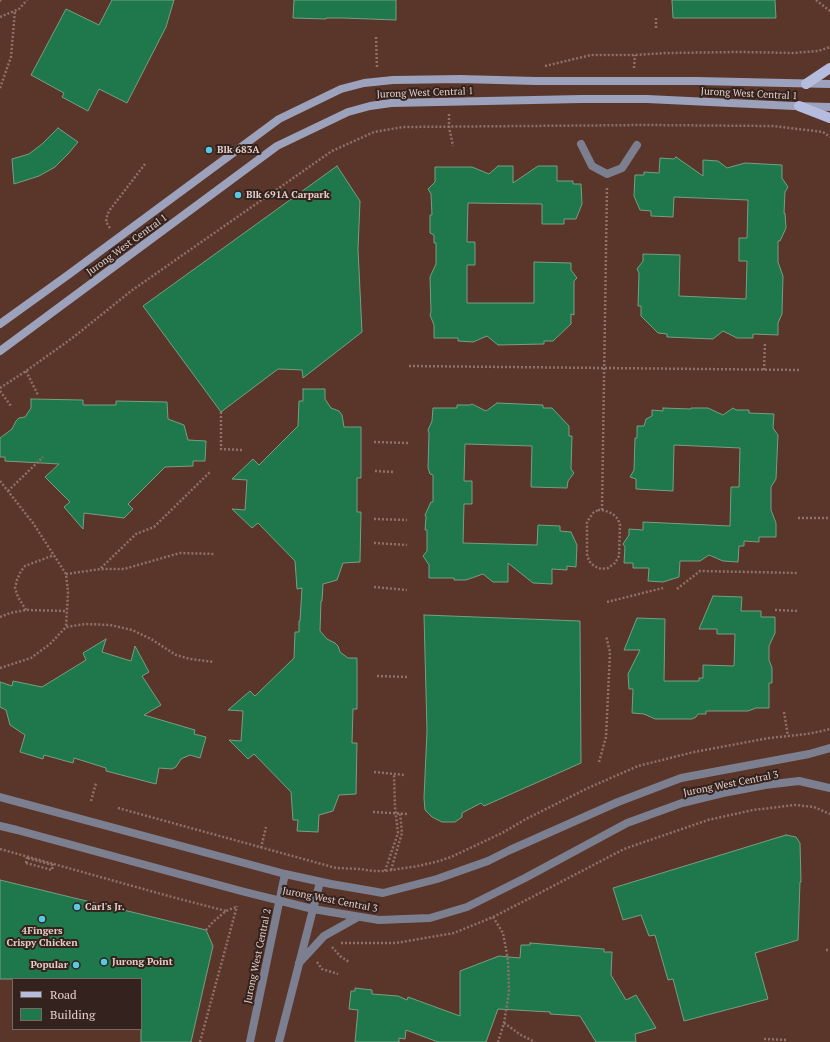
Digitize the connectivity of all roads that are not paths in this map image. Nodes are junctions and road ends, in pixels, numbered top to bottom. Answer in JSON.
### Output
{"nodes":[{"id":1,"x":830,"y":68,"type":"edge"},
{"id":2,"x":806,"y":84,"type":"junction"},
{"id":3,"x":830,"y":84,"type":"edge"},
{"id":4,"x":799,"y":106,"type":"junction"},
{"id":5,"x":830,"y":107,"type":"edge"},
{"id":6,"x":830,"y":118,"type":"edge"},
{"id":7,"x":581,"y":144,"type":"dead end"},
{"id":8,"x":637,"y":145,"type":"dead end"},
{"id":9,"x":0,"y":324,"type":"edge"},
{"id":10,"x":0,"y":351,"type":"edge"},
{"id":11,"x":830,"y":748,"type":"edge"},
{"id":12,"x":830,"y":788,"type":"edge"},
{"id":13,"x":0,"y":797,"type":"edge"},
{"id":14,"x":0,"y":826,"type":"edge"},
{"id":15,"x":285,"y":874,"type":"junction"},
{"id":16,"x":320,"y":882,"type":"junction"},
{"id":17,"x":280,"y":901,"type":"junction"},
{"id":18,"x":313,"y":909,"type":"junction"},
{"id":19,"x":358,"y":917,"type":"junction"},
{"id":20,"x":299,"y":964,"type":"junction"},
{"id":21,"x":250,"y":1042,"type":"edge"},
{"id":22,"x":278,"y":1042,"type":"edge"}],
"edges":[{"from":1,"to":2,"type":"main road"},
{"from":2,"to":3,"type":"street","name":"Jurong West Central 1"},
{"from":2,"to":9,"type":"street","name":"Jurong West Central 1"},
{"from":4,"to":5,"type":"street","name":"Jurong West Central 1"},
{"from":4,"to":6,"type":"main road"},
{"from":4,"to":10,"type":"street","name":"Jurong West Central 1"},
{"from":7,"to":8,"type":"street"},
{"from":11,"to":16,"type":"street","name":"Jurong West Central 3"},
{"from":12,"to":19,"type":"street","name":"Jurong West Central 3"},
{"from":13,"to":15,"type":"street","name":"Jurong West Central 3"},
{"from":14,"to":17,"type":"street","name":"Jurong West Central 3"},
{"from":15,"to":16,"type":"street","name":"Jurong West Central 3"},
{"from":15,"to":17,"type":"street","name":"Jurong West Central 2"},
{"from":16,"to":18,"type":"street"},
{"from":17,"to":18,"type":"street","name":"Jurong West Central 3"},
{"from":17,"to":21,"type":"street","name":"Jurong West Central 2"},
{"from":18,"to":19,"type":"street","name":"Jurong West Central 3"},
{"from":18,"to":20,"type":"street"},
{"from":19,"to":20,"type":"street"},
{"from":20,"to":22,"type":"street"}]}
